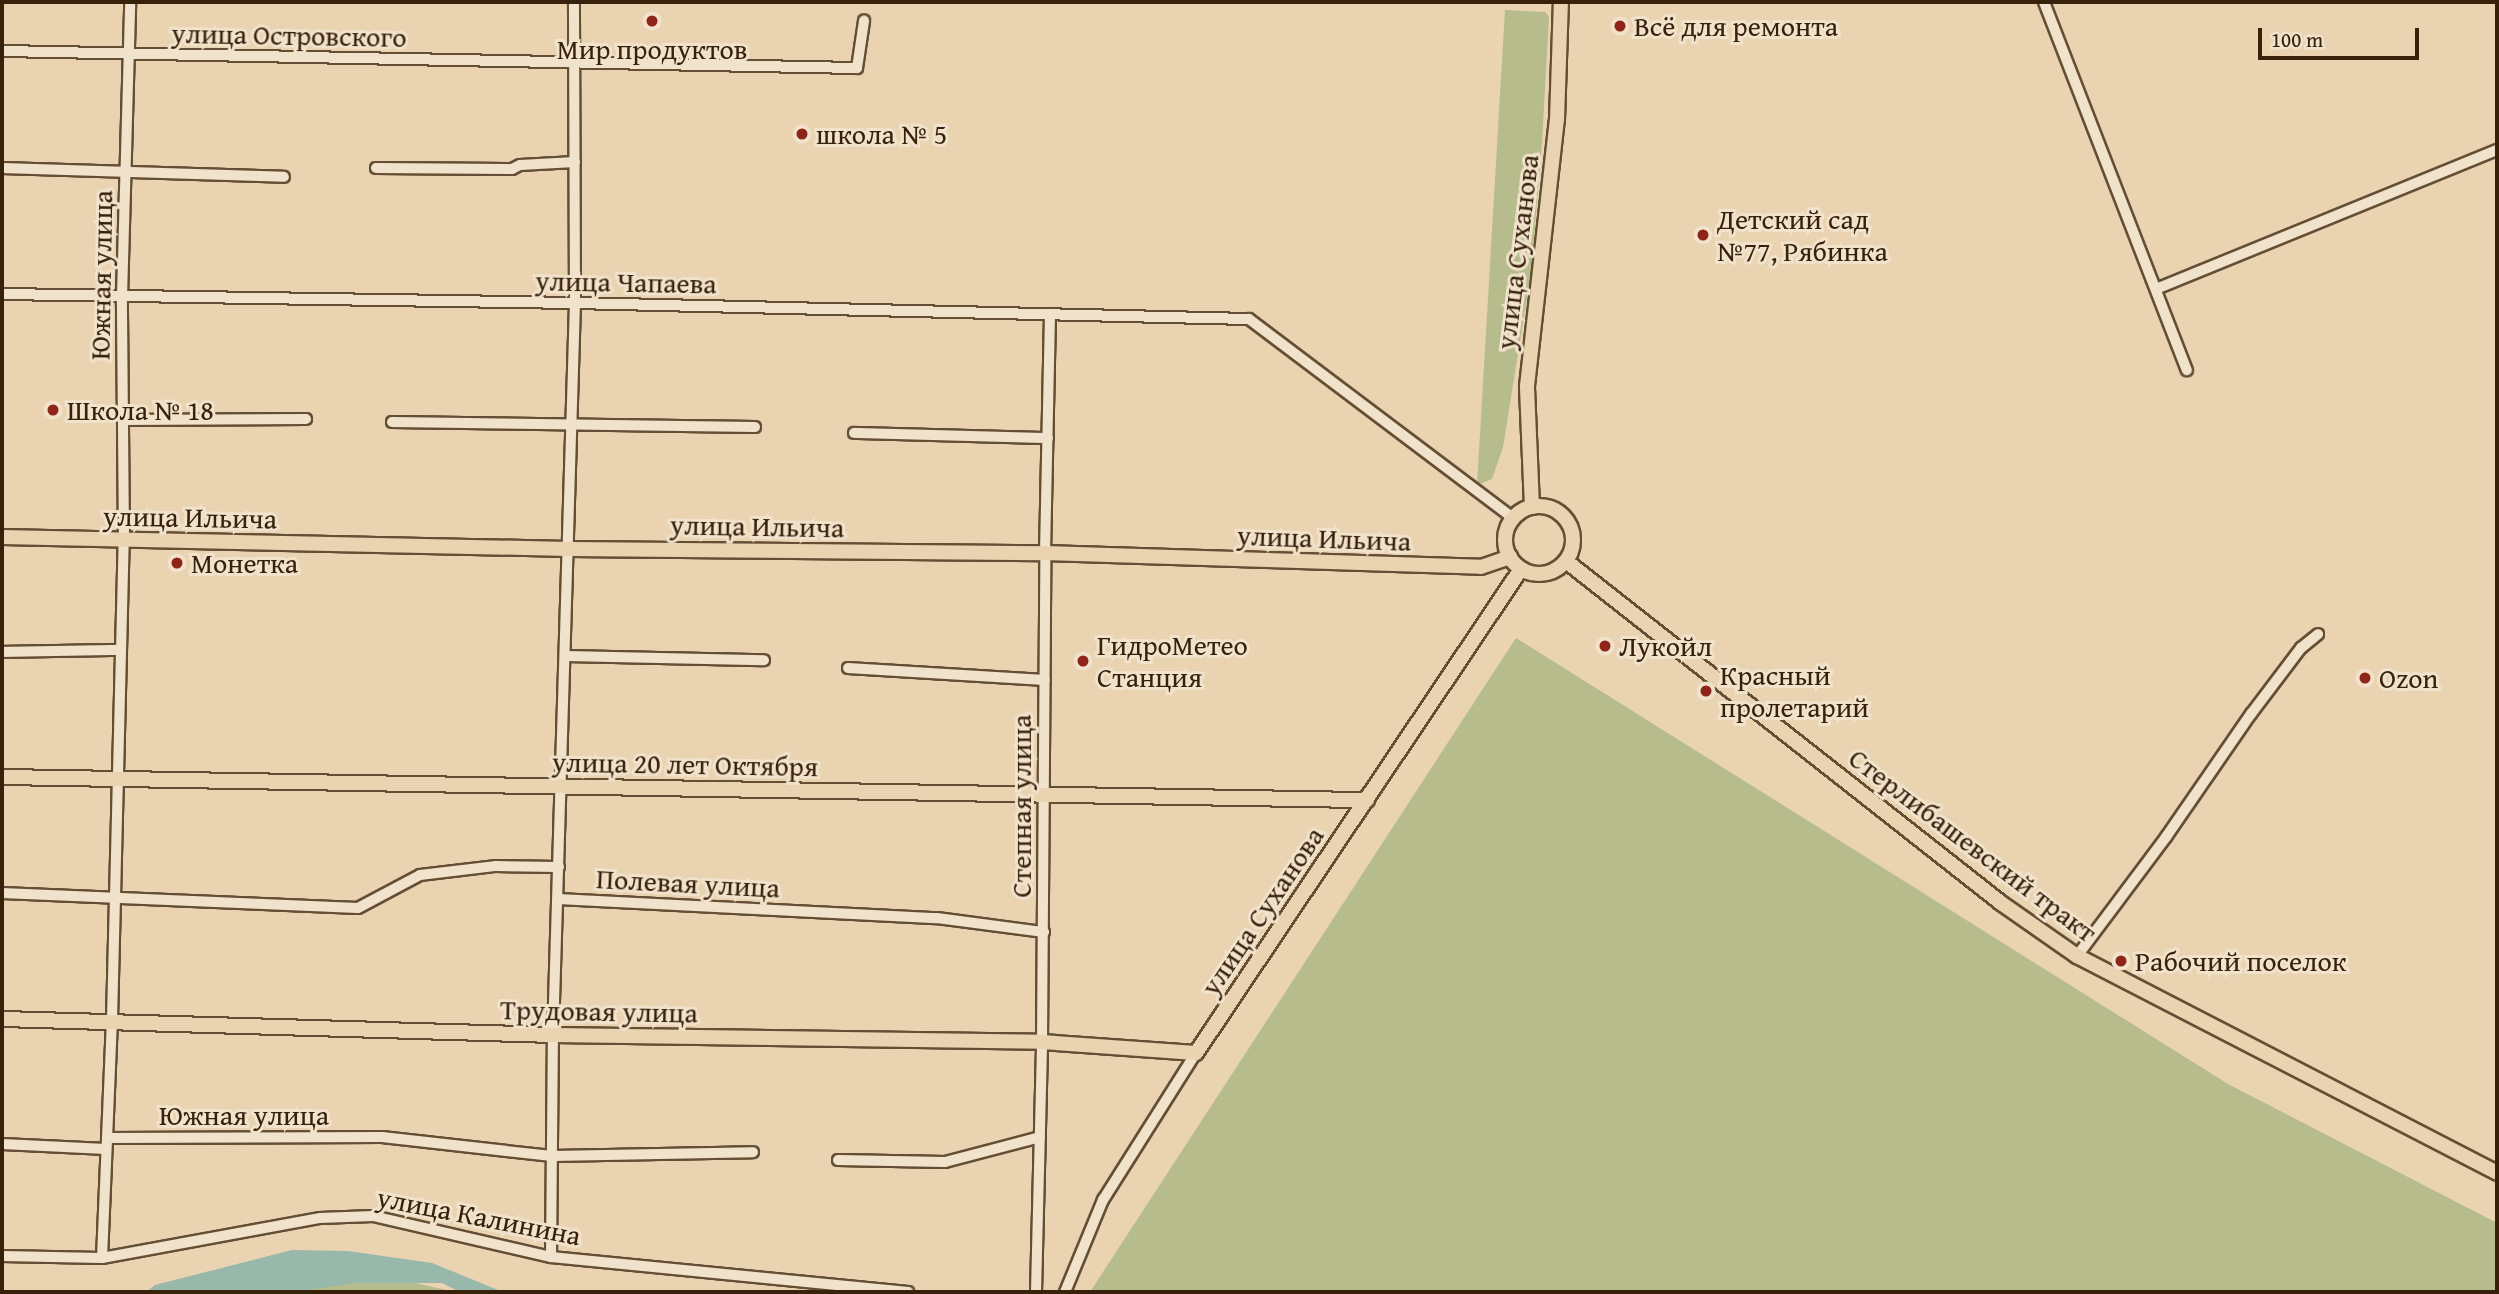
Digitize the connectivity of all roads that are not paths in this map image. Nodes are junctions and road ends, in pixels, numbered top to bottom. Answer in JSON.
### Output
{"nodes":[{"id":1,"x":130,"y":2,"type":"edge"},
{"id":2,"x":574,"y":2,"type":"edge"},
{"id":3,"x":1560,"y":2,"type":"edge"},
{"id":4,"x":2044,"y":2,"type":"edge"},
{"id":5,"x":864,"y":21,"type":"dead end"},
{"id":6,"x":2,"y":51,"type":"edge"},
{"id":7,"x":128,"y":54,"type":"junction"},
{"id":8,"x":575,"y":65,"type":"junction"},
{"id":9,"x":2497,"y":150,"type":"edge"},
{"id":10,"x":575,"y":162,"type":"junction"},
{"id":11,"x":2,"y":168,"type":"edge"},
{"id":12,"x":376,"y":168,"type":"dead end"},
{"id":13,"x":125,"y":172,"type":"junction"},
{"id":14,"x":284,"y":177,"type":"dead end"},
{"id":15,"x":2156,"y":289,"type":"junction"},
{"id":16,"x":2,"y":294,"type":"edge"},
{"id":17,"x":122,"y":297,"type":"junction"},
{"id":18,"x":575,"y":303,"type":"junction"},
{"id":19,"x":1051,"y":316,"type":"junction"},
{"id":20,"x":2187,"y":370,"type":"dead end"},
{"id":21,"x":306,"y":419,"type":"dead end"},
{"id":22,"x":123,"y":420,"type":"junction"},
{"id":23,"x":392,"y":422,"type":"dead end"},
{"id":24,"x":572,"y":425,"type":"junction"},
{"id":25,"x":755,"y":427,"type":"dead end"},
{"id":26,"x":854,"y":433,"type":"dead end"},
{"id":27,"x":1048,"y":438,"type":"junction"},
{"id":28,"x":1532,"y":507,"type":"junction"},
{"id":29,"x":1513,"y":518,"type":"junction"},
{"id":30,"x":2,"y":537,"type":"edge"},
{"id":31,"x":124,"y":541,"type":"junction"},
{"id":32,"x":569,"y":549,"type":"junction"},
{"id":33,"x":1045,"y":553,"type":"junction"},
{"id":34,"x":1510,"y":557,"type":"junction"},
{"id":35,"x":1566,"y":561,"type":"junction"},
{"id":36,"x":1521,"y":569,"type":"junction"},
{"id":37,"x":2318,"y":634,"type":"dead end"},
{"id":38,"x":121,"y":650,"type":"junction"},
{"id":39,"x":2,"y":652,"type":"edge"},
{"id":40,"x":566,"y":656,"type":"junction"},
{"id":41,"x":764,"y":660,"type":"dead end"},
{"id":42,"x":848,"y":668,"type":"dead end"},
{"id":43,"x":1045,"y":680,"type":"junction"},
{"id":44,"x":2,"y":777,"type":"edge"},
{"id":45,"x":117,"y":781,"type":"junction"},
{"id":46,"x":562,"y":785,"type":"junction"},
{"id":47,"x":1044,"y":797,"type":"junction"},
{"id":48,"x":1367,"y":800,"type":"junction"},
{"id":49,"x":559,"y":867,"type":"junction"},
{"id":50,"x":2,"y":893,"type":"edge"},
{"id":51,"x":558,"y":899,"type":"junction"},
{"id":52,"x":114,"y":900,"type":"junction"},
{"id":53,"x":816,"y":913,"type":"joint"},
{"id":54,"x":1044,"y":932,"type":"junction"},
{"id":55,"x":2077,"y":956,"type":"junction"},
{"id":56,"x":2,"y":1019,"type":"edge"},
{"id":57,"x":112,"y":1020,"type":"junction"},
{"id":58,"x":553,"y":1035,"type":"junction"},
{"id":59,"x":1042,"y":1042,"type":"junction"},
{"id":60,"x":1196,"y":1053,"type":"junction"},
{"id":61,"x":1040,"y":1137,"type":"junction"},
{"id":62,"x":107,"y":1143,"type":"junction"},
{"id":63,"x":2,"y":1144,"type":"edge"},
{"id":64,"x":753,"y":1152,"type":"dead end"},
{"id":65,"x":552,"y":1156,"type":"junction"},
{"id":66,"x":838,"y":1160,"type":"dead end"},
{"id":67,"x":2497,"y":1173,"type":"edge"},
{"id":68,"x":2,"y":1256,"type":"edge"},
{"id":69,"x":551,"y":1257,"type":"junction"},
{"id":70,"x":102,"y":1258,"type":"junction"},
{"id":71,"x":908,"y":1292,"type":"edge"},
{"id":72,"x":1036,"y":1292,"type":"edge"},
{"id":73,"x":1065,"y":1292,"type":"edge"}],
"edges":[{"from":1,"to":7,"type":"street","name":"Южная улица"},
{"from":2,"to":8,"type":"street","name":"Полевая улица"},
{"from":3,"to":28,"type":"main road","name":"улица Суханова"},
{"from":4,"to":15,"type":"street"},
{"from":5,"to":8,"type":"street"},
{"from":6,"to":7,"type":"street","name":"улица Островского"},
{"from":7,"to":8,"type":"street","name":"улица Островского"},
{"from":7,"to":13,"type":"street","name":"Южная улица"},
{"from":8,"to":10,"type":"street","name":"Полевая улица"},
{"from":9,"to":15,"type":"street"},
{"from":10,"to":12,"type":"street"},
{"from":10,"to":18,"type":"street","name":"Полевая улица"},
{"from":11,"to":13,"type":"street","name":"Южная улица"},
{"from":13,"to":14,"type":"street","name":"Южная улица"},
{"from":13,"to":17,"type":"street","name":"Южная улица"},
{"from":15,"to":20,"type":"street"},
{"from":16,"to":17,"type":"street","name":"улица Чапаева"},
{"from":17,"to":18,"type":"street","name":"улица Чапаева"},
{"from":17,"to":22,"type":"street","name":"Южная улица"},
{"from":18,"to":19,"type":"street","name":"улица Чапаева"},
{"from":18,"to":24,"type":"street","name":"Полевая улица"},
{"from":19,"to":27,"type":"street","name":"Степная улица"},
{"from":19,"to":29,"type":"street","name":"улица Чапаева"},
{"from":21,"to":22,"type":"street"},
{"from":22,"to":31,"type":"street","name":"Южная улица"},
{"from":23,"to":24,"type":"street"},
{"from":24,"to":25,"type":"street"},
{"from":24,"to":32,"type":"street","name":"Полевая улица"},
{"from":26,"to":27,"type":"street"},
{"from":27,"to":33,"type":"street","name":"Степная улица"},
{"from":28,"to":29,"type":"main road"},
{"from":28,"to":35,"type":"main road"},
{"from":29,"to":34,"type":"main road"},
{"from":30,"to":31,"type":"main road","name":"улица Ильича"},
{"from":31,"to":32,"type":"main road","name":"улица Ильича"},
{"from":31,"to":38,"type":"street","name":"Южная улица"},
{"from":32,"to":33,"type":"main road","name":"улица Ильича"},
{"from":32,"to":40,"type":"street","name":"Полевая улица"},
{"from":33,"to":34,"type":"main road","name":"улица Ильича"},
{"from":33,"to":43,"type":"street","name":"Степная улица"},
{"from":34,"to":36,"type":"main road"},
{"from":35,"to":36,"type":"main road"},
{"from":35,"to":55,"type":"main road","name":"Стерлибашевский тракт"},
{"from":36,"to":48,"type":"main road","name":"улица Суханова"},
{"from":37,"to":55,"type":"street"},
{"from":38,"to":39,"type":"street"},
{"from":38,"to":45,"type":"street","name":"Южная улица"},
{"from":40,"to":41,"type":"street"},
{"from":40,"to":46,"type":"street","name":"Полевая улица"},
{"from":42,"to":43,"type":"street","name":"Степная улица"},
{"from":43,"to":47,"type":"street","name":"Степная улица"},
{"from":44,"to":45,"type":"main road","name":"улица 20 лет Октября"},
{"from":45,"to":46,"type":"main road","name":"улица 20 лет Октября"},
{"from":45,"to":52,"type":"street","name":"Южная улица"},
{"from":46,"to":47,"type":"main road","name":"улица 20 лет Октября"},
{"from":46,"to":49,"type":"street","name":"Полевая улица"},
{"from":47,"to":48,"type":"main road","name":"улица 20 лет Октября"},
{"from":47,"to":54,"type":"street","name":"Степная улица"},
{"from":48,"to":60,"type":"main road","name":"улица Суханова"},
{"from":49,"to":51,"type":"street","name":"Полевая улица"},
{"from":49,"to":52,"type":"street","name":"Полевая улица"},
{"from":50,"to":52,"type":"street"},
{"from":51,"to":53,"type":"street","name":"Полевая улица"},
{"from":51,"to":58,"type":"street","name":"Полевая улица"},
{"from":52,"to":57,"type":"street","name":"Южная улица"},
{"from":53,"to":54,"type":"street","name":"Степная улица"},
{"from":54,"to":59,"type":"street","name":"Степная улица"},
{"from":55,"to":67,"type":"main road","name":"Стерлибашевский тракт"},
{"from":56,"to":57,"type":"main road","name":"Трудовая улица"},
{"from":57,"to":58,"type":"main road","name":"Трудовая улица"},
{"from":57,"to":62,"type":"street","name":"Южная улица"},
{"from":58,"to":59,"type":"main road","name":"Трудовая улица"},
{"from":58,"to":65,"type":"street","name":"Полевая улица"},
{"from":59,"to":60,"type":"main road","name":"Трудовая улица"},
{"from":59,"to":61,"type":"street","name":"Степная улица"},
{"from":60,"to":73,"type":"street","name":"улица Суханова"},
{"from":61,"to":66,"type":"street"},
{"from":61,"to":72,"type":"street","name":"Степная улица"},
{"from":62,"to":63,"type":"street","name":"Южная улица"},
{"from":62,"to":65,"type":"street","name":"Южная улица"},
{"from":62,"to":70,"type":"street","name":"Южная улица"},
{"from":64,"to":65,"type":"street"},
{"from":65,"to":69,"type":"street","name":"Полевая улица"},
{"from":68,"to":70,"type":"street","name":"улица Калинина"},
{"from":69,"to":70,"type":"street","name":"улица Калинина"},
{"from":69,"to":71,"type":"street","name":"улица Калинина"}]}
